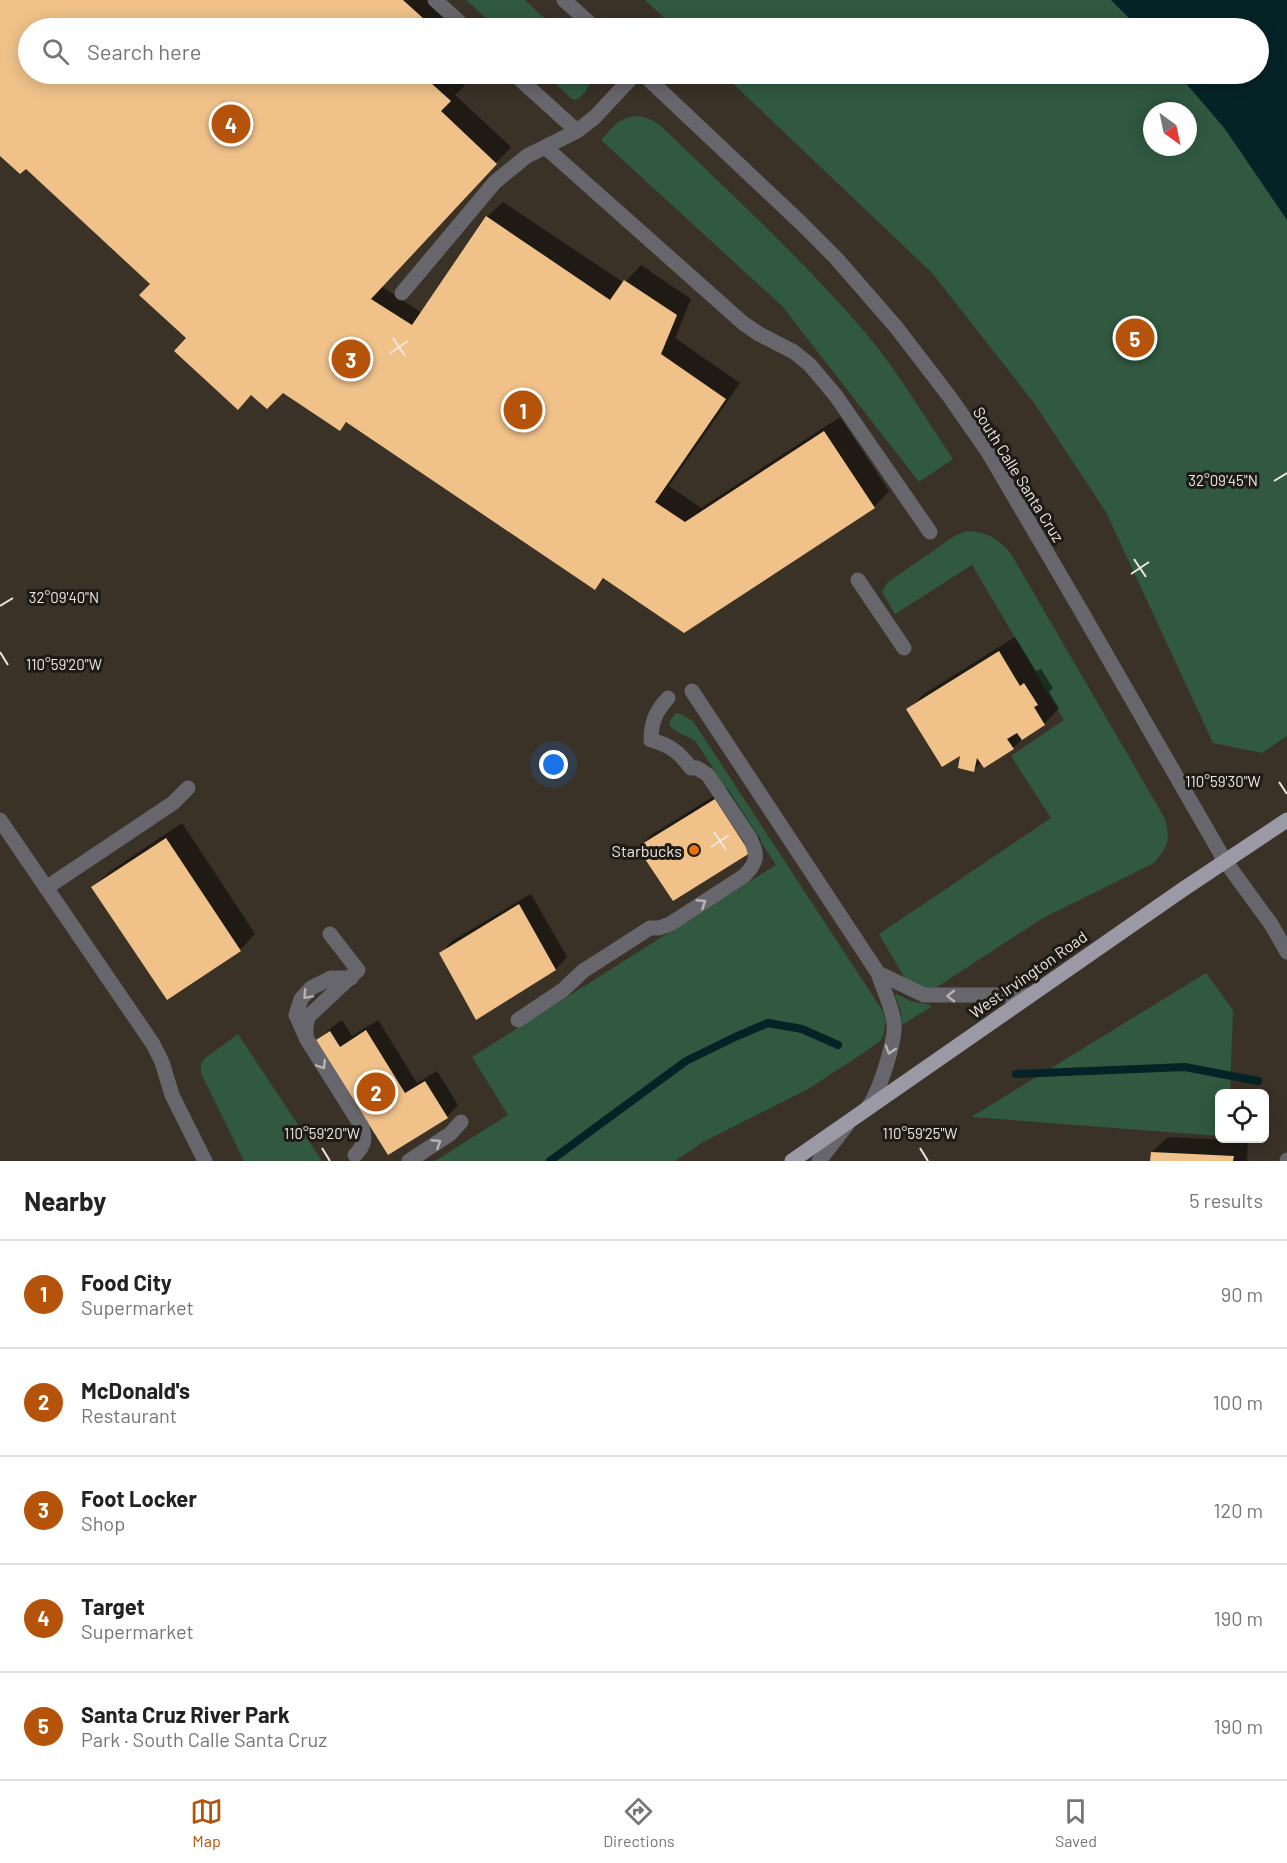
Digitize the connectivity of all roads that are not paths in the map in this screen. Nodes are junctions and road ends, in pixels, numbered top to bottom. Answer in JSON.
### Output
{"nodes":[{"id":1,"x":435,"y":0,"type":"edge"},
{"id":2,"x":564,"y":0,"type":"edge"},
{"id":3,"x":455,"y":18,"type":"edge"},
{"id":4,"x":584,"y":18,"type":"edge"},
{"id":5,"x":525,"y":84,"type":"edge"},
{"id":6,"x":626,"y":84,"type":"edge"},
{"id":7,"x":654,"y":84,"type":"edge"},
{"id":8,"x":577,"y":131,"type":"junction"},
{"id":9,"x":545,"y":147,"type":"junction"},
{"id":10,"x":402,"y":293,"type":"dead end"},
{"id":11,"x":930,"y":532,"type":"dead end"},
{"id":12,"x":858,"y":580,"type":"dead end"},
{"id":13,"x":904,"y":648,"type":"dead end"},
{"id":14,"x":692,"y":691,"type":"dead end"},
{"id":15,"x":668,"y":698,"type":"dead end"},
{"id":16,"x":188,"y":788,"type":"dead end"},
{"id":17,"x":0,"y":820,"type":"edge"},
{"id":18,"x":1287,"y":820,"type":"edge"},
{"id":19,"x":1225,"y":861,"type":"junction"},
{"id":20,"x":46,"y":888,"type":"junction"},
{"id":21,"x":330,"y":934,"type":"dead end"},
{"id":22,"x":1287,"y":952,"type":"edge"},
{"id":23,"x":878,"y":974,"type":"junction"},
{"id":24,"x":1030,"y":995,"type":"junction"},
{"id":25,"x":518,"y":1020,"type":"dead end"},
{"id":26,"x":868,"y":1107,"type":"junction"},
{"id":27,"x":851,"y":1119,"type":"junction"},
{"id":28,"x":461,"y":1122,"type":"dead end"},
{"id":29,"x":355,"y":1155,"type":"dead end"},
{"id":30,"x":205,"y":1161,"type":"edge"},
{"id":31,"x":409,"y":1161,"type":"edge"},
{"id":32,"x":792,"y":1161,"type":"edge"},
{"id":33,"x":819,"y":1161,"type":"edge"}],
"edges":[{"from":1,"to":3,"type":"street"},
{"from":2,"to":4,"type":"street"},
{"from":5,"to":8,"type":"street"},
{"from":6,"to":8,"type":"street"},
{"from":7,"to":19,"type":"street","name":"South Calle Santa Cruz"},
{"from":8,"to":9,"type":"street"},
{"from":9,"to":10,"type":"street"},
{"from":9,"to":11,"type":"street"},
{"from":12,"to":13,"type":"street"},
{"from":14,"to":23,"type":"street"},
{"from":25,"to":15,"type":"street","one_way":true},
{"from":16,"to":20,"type":"street"},
{"from":17,"to":20,"type":"street"},
{"from":18,"to":19,"type":"main road","name":"West Irvington Road"},
{"from":19,"to":22,"type":"street","name":"South Calle Santa Cruz"},
{"from":19,"to":24,"type":"main road","name":"West Irvington Road"},
{"from":20,"to":30,"type":"street"},
{"from":21,"to":29,"type":"street","one_way":true},
{"from":24,"to":23,"type":"street","one_way":true},
{"from":23,"to":26,"type":"street","one_way":true},
{"from":24,"to":26,"type":"main road","name":"West Irvington Road"},
{"from":26,"to":27,"type":"main road","name":"West Irvington Road"},
{"from":27,"to":32,"type":"main road","name":"West Irvington Road"},
{"from":27,"to":33,"type":"street"},
{"from":31,"to":28,"type":"street","one_way":true}]}
